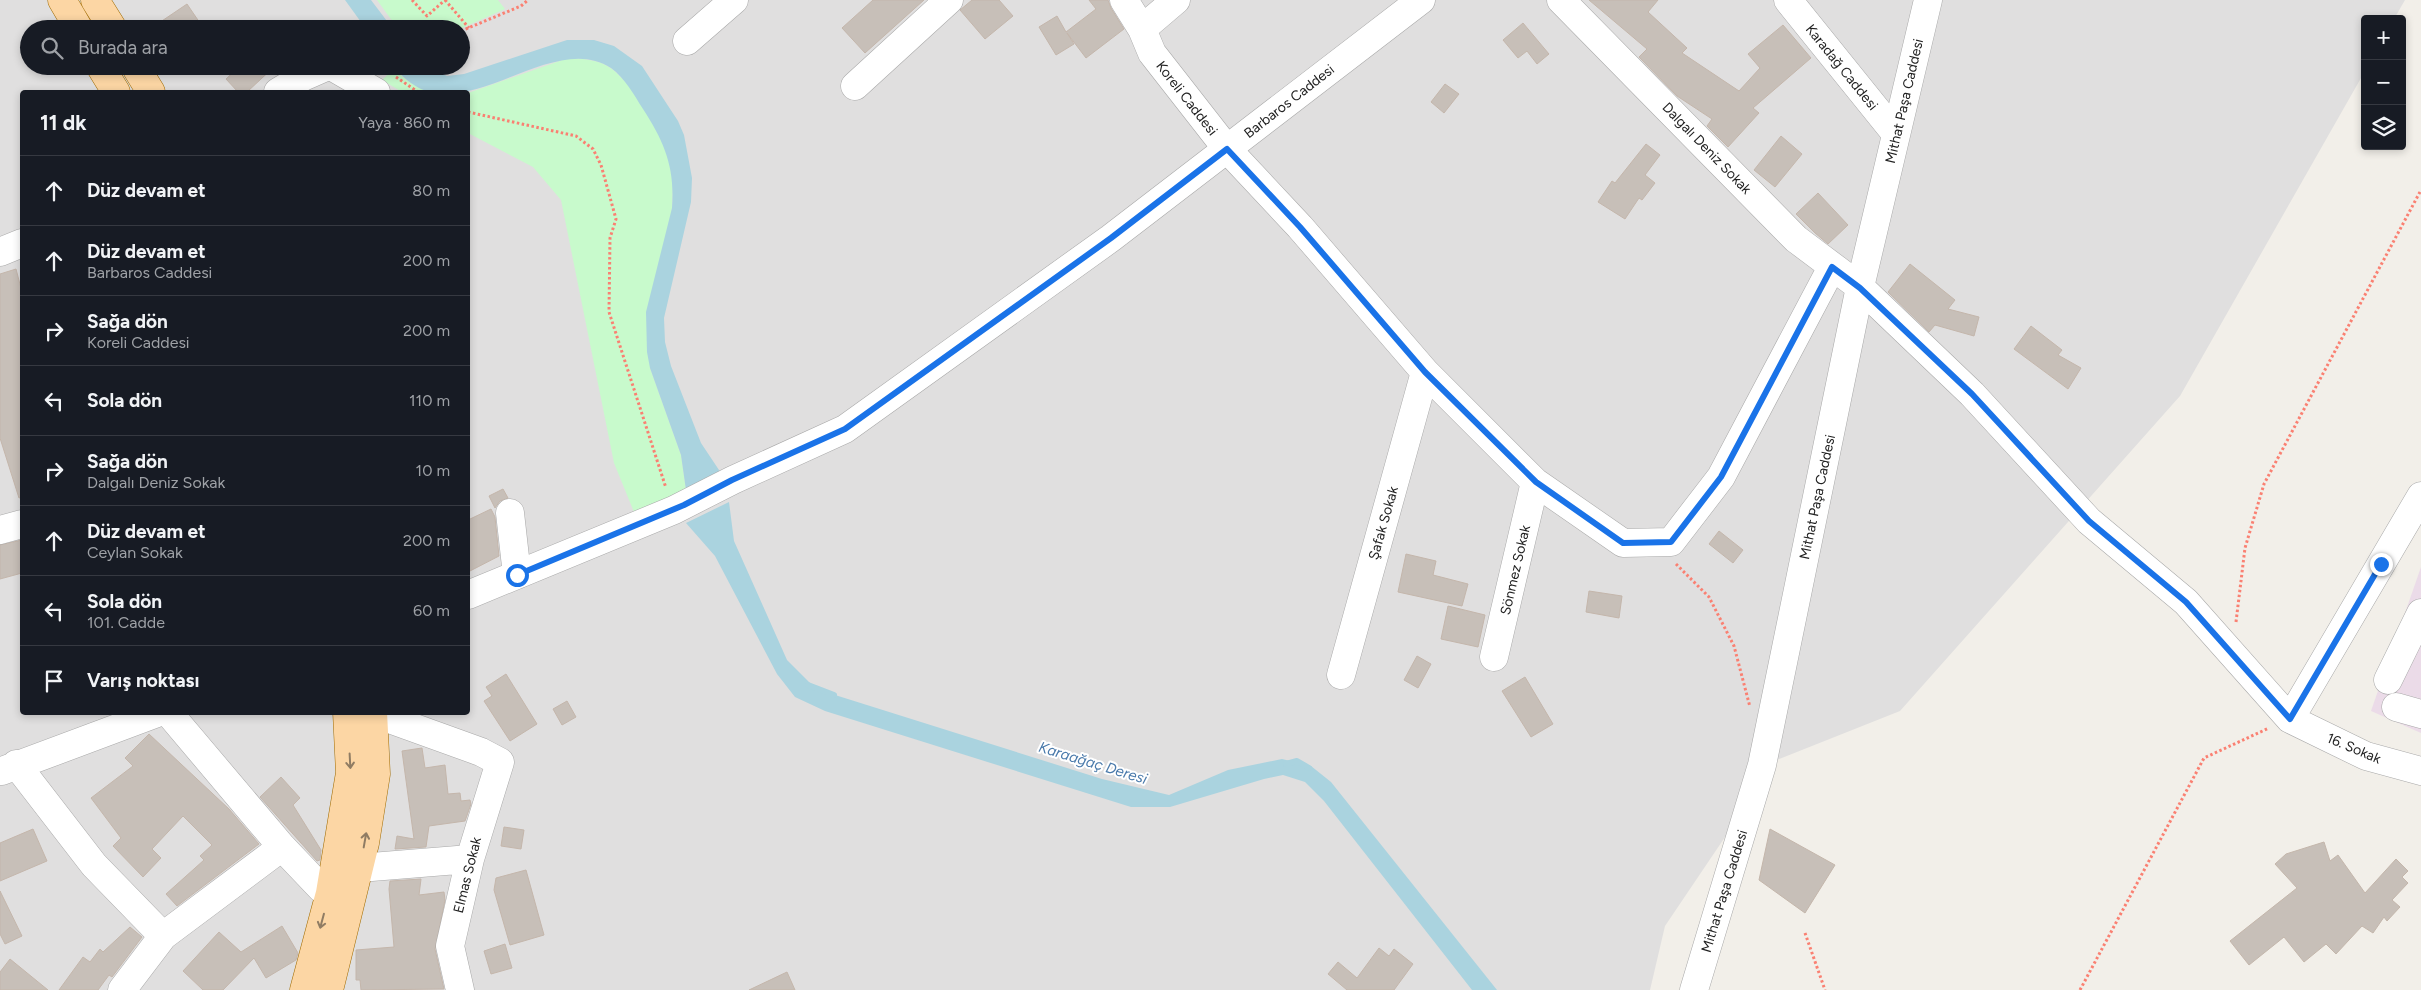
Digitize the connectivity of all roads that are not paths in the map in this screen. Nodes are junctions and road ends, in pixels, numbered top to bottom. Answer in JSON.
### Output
{"nodes":[{"id":1,"x":62,"y":0,"type":"edge"},
{"id":2,"x":95,"y":0,"type":"edge"},
{"id":3,"x":734,"y":0,"type":"edge"},
{"id":4,"x":949,"y":0,"type":"edge"},
{"id":5,"x":1124,"y":0,"type":"edge"},
{"id":6,"x":1176,"y":0,"type":"edge"},
{"id":7,"x":1421,"y":0,"type":"edge"},
{"id":8,"x":1561,"y":0,"type":"edge"},
{"id":9,"x":1788,"y":0,"type":"edge"},
{"id":10,"x":1928,"y":0,"type":"edge"},
{"id":11,"x":74,"y":20,"type":"edge"},
{"id":12,"x":107,"y":20,"type":"edge"},
{"id":13,"x":1142,"y":28,"type":"junction"},
{"id":14,"x":687,"y":41,"type":"dead end"},
{"id":15,"x":106,"y":75,"type":"edge"},
{"id":16,"x":141,"y":75,"type":"edge"},
{"id":17,"x":308,"y":75,"type":"edge"},
{"id":18,"x":357,"y":75,"type":"edge"},
{"id":19,"x":384,"y":84,"type":"edge"},
{"id":20,"x":854,"y":86,"type":"dead end"},
{"id":21,"x":115,"y":90,"type":"edge"},
{"id":22,"x":150,"y":90,"type":"edge"},
{"id":23,"x":281,"y":90,"type":"edge"},
{"id":24,"x":1896,"y":134,"type":"junction"},
{"id":25,"x":1227,"y":149,"type":"junction"},
{"id":26,"x":1832,"y":267,"type":"junction"},
{"id":27,"x":1860,"y":288,"type":"junction"},
{"id":28,"x":1425,"y":372,"type":"junction"},
{"id":29,"x":1536,"y":482,"type":"junction"},
{"id":30,"x":2421,"y":496,"type":"edge"},
{"id":31,"x":510,"y":513,"type":"dead end"},
{"id":32,"x":20,"y":525,"type":"edge"},
{"id":33,"x":0,"y":530,"type":"edge"},
{"id":34,"x":517,"y":575,"type":"junction"},
{"id":35,"x":470,"y":594,"type":"edge"},
{"id":36,"x":2421,"y":613,"type":"edge"},
{"id":37,"x":1494,"y":658,"type":"dead end"},
{"id":38,"x":1341,"y":675,"type":"dead end"},
{"id":39,"x":2388,"y":680,"type":"dead end"},
{"id":40,"x":152,"y":715,"type":"edge"},
{"id":41,"x":171,"y":715,"type":"edge"},
{"id":42,"x":364,"y":715,"type":"edge"},
{"id":43,"x":364,"y":715,"type":"edge"},
{"id":44,"x":370,"y":715,"type":"edge"},
{"id":45,"x":2290,"y":719,"type":"junction"},
{"id":46,"x":2366,"y":756,"type":"junction"},
{"id":47,"x":8,"y":768,"type":"edge"},
{"id":48,"x":2421,"y":771,"type":"edge"},
{"id":49,"x":2421,"y":792,"type":"edge"},
{"id":50,"x":282,"y":848,"type":"junction"},
{"id":51,"x":470,"y":859,"type":"junction"},
{"id":52,"x":359,"y":868,"type":"junction"},
{"id":53,"x":330,"y":893,"type":"junction"},
{"id":54,"x":163,"y":936,"type":"junction"},
{"id":55,"x":122,"y":990,"type":"edge"},
{"id":56,"x":304,"y":990,"type":"edge"},
{"id":57,"x":330,"y":990,"type":"edge"},
{"id":58,"x":460,"y":990,"type":"edge"},
{"id":59,"x":1694,"y":990,"type":"edge"}],
"edges":[{"from":1,"to":11,"type":"main road"},
{"from":2,"to":12,"type":"main road"},
{"from":3,"to":14,"type":"street"},
{"from":4,"to":20,"type":"street"},
{"from":5,"to":13,"type":"street","name":"Koreli Caddesi"},
{"from":6,"to":13,"type":"street"},
{"from":7,"to":25,"type":"street","name":"Barbaros Caddesi"},
{"from":8,"to":26,"type":"street","name":"Dalgalı Deniz Sokak"},
{"from":9,"to":24,"type":"street","name":"Karadağ Caddesi"},
{"from":10,"to":24,"type":"street","name":"Mithat Paşa Caddesi"},
{"from":13,"to":25,"type":"street","name":"Koreli Caddesi"},
{"from":15,"to":21,"type":"main road"},
{"from":16,"to":22,"type":"main road"},
{"from":17,"to":23,"type":"street"},
{"from":18,"to":19,"type":"street"},
{"from":24,"to":27,"type":"street","name":"Mithat Paşa Caddesi"},
{"from":25,"to":28,"type":"street","name":"Koreli Caddesi"},
{"from":25,"to":34,"type":"street","name":"Barbaros Caddesi"},
{"from":26,"to":27,"type":"street","name":"Dalgalı Deniz Sokak"},
{"from":26,"to":29,"type":"street","name":"Koreli Caddesi"},
{"from":27,"to":45,"type":"street","name":"Dalgalı Deniz Sokak"},
{"from":27,"to":59,"type":"street","name":"Mithat Paşa Caddesi"},
{"from":28,"to":29,"type":"street","name":"Koreli Caddesi"},
{"from":28,"to":38,"type":"street","name":"Şafak Sokak"},
{"from":29,"to":37,"type":"street","name":"Sönmez Sokak"},
{"from":30,"to":45,"type":"street"},
{"from":31,"to":34,"type":"street"},
{"from":32,"to":33,"type":"street"},
{"from":34,"to":35,"type":"street","name":"Barbaros Caddesi"},
{"from":36,"to":39,"type":"street"},
{"from":40,"to":47,"type":"street"},
{"from":41,"to":50,"type":"street"},
{"from":52,"to":42,"type":"main road","one_way":true},
{"from":43,"to":53,"type":"main road","one_way":true},
{"from":44,"to":51,"type":"street","name":"Elmas Sokak"},
{"from":45,"to":46,"type":"street","name":"16. Sokak"},
{"from":46,"to":48,"type":"street","name":"16. Sokak"},
{"from":46,"to":49,"type":"street"},
{"from":47,"to":54,"type":"street"},
{"from":50,"to":53,"type":"street"},
{"from":50,"to":54,"type":"street"},
{"from":51,"to":52,"type":"street"},
{"from":51,"to":58,"type":"street","name":"Elmas Sokak"},
{"from":52,"to":57,"type":"main road"},
{"from":53,"to":56,"type":"main road","one_way":true},
{"from":54,"to":55,"type":"street"}]}
